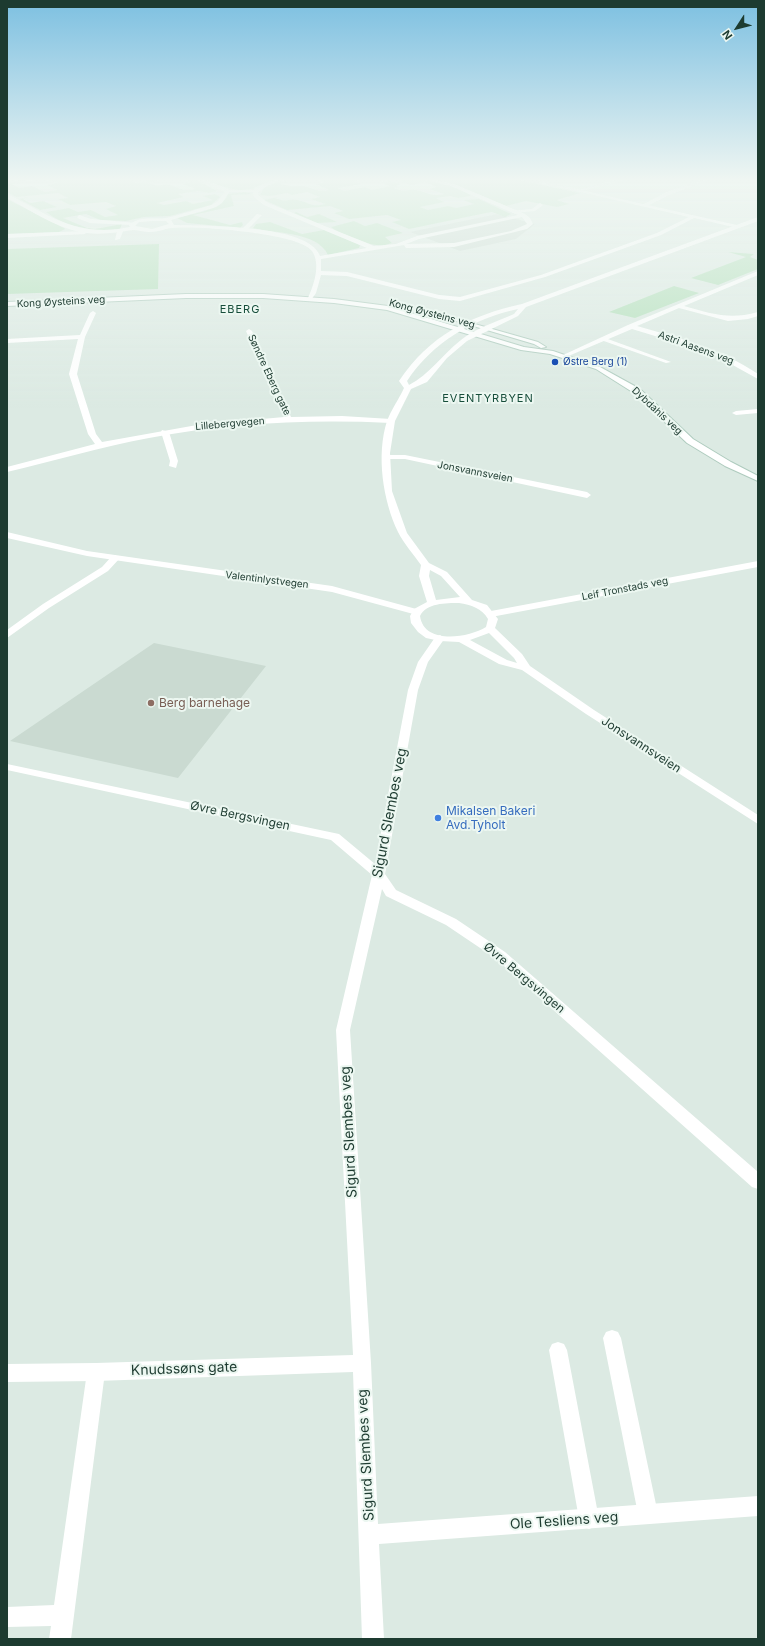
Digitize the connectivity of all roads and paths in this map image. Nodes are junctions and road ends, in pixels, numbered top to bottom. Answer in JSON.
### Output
{"nodes":[{"id":1,"x":316,"y":255,"type":"edge"},
{"id":2,"x":340,"y":255,"type":"edge"},
{"id":3,"x":602,"y":255,"type":"edge"},
{"id":4,"x":661,"y":255,"type":"edge"},
{"id":5,"x":318,"y":258,"type":"junction"},
{"id":6,"x":318,"y":273,"type":"junction"},
{"id":7,"x":758,"y":274,"type":"edge"},
{"id":8,"x":289,"y":290,"type":"dead end"},
{"id":9,"x":312,"y":292,"type":"junction"},
{"id":10,"x":323,"y":292,"type":"dead end"},
{"id":11,"x":186,"y":296,"type":"junction"},
{"id":12,"x":311,"y":298,"type":"junction"},
{"id":13,"x":371,"y":298,"type":"dead end"},
{"id":14,"x":7,"y":304,"type":"edge"},
{"id":15,"x":402,"y":305,"type":"dead end"},
{"id":16,"x":524,"y":306,"type":"junction"},
{"id":17,"x":678,"y":306,"type":"junction"},
{"id":18,"x":93,"y":313,"type":"dead end"},
{"id":19,"x":758,"y":314,"type":"edge"},
{"id":20,"x":440,"y":315,"type":"dead end"},
{"id":21,"x":468,"y":323,"type":"junction"},
{"id":22,"x":630,"y":326,"type":"junction"},
{"id":23,"x":487,"y":328,"type":"junction"},
{"id":24,"x":457,"y":329,"type":"junction"},
{"id":25,"x":249,"y":331,"type":"dead end"},
{"id":26,"x":476,"y":334,"type":"junction"},
{"id":27,"x":82,"y":337,"type":"junction"},
{"id":28,"x":603,"y":339,"type":"junction"},
{"id":29,"x":7,"y":341,"type":"edge"},
{"id":30,"x":551,"y":352,"type":"junction"},
{"id":31,"x":564,"y":356,"type":"junction"},
{"id":32,"x":668,"y":362,"type":"dead end"},
{"id":33,"x":758,"y":377,"type":"edge"},
{"id":34,"x":408,"y":388,"type":"junction"},
{"id":35,"x":758,"y":411,"type":"edge"},
{"id":36,"x":736,"y":413,"type":"dead end"},
{"id":37,"x":290,"y":420,"type":"junction"},
{"id":38,"x":391,"y":421,"type":"junction"},
{"id":39,"x":165,"y":432,"type":"junction"},
{"id":40,"x":100,"y":445,"type":"junction"},
{"id":41,"x":386,"y":457,"type":"junction"},
{"id":42,"x":173,"y":466,"type":"dead end"},
{"id":43,"x":7,"y":470,"type":"edge"},
{"id":44,"x":758,"y":479,"type":"edge"},
{"id":45,"x":587,"y":495,"type":"dead end"},
{"id":46,"x":7,"y":535,"type":"edge"},
{"id":47,"x":115,"y":558,"type":"junction"},
{"id":48,"x":758,"y":564,"type":"edge"},
{"id":49,"x":426,"y":565,"type":"junction"},
{"id":50,"x":468,"y":601,"type":"junction"},
{"id":51,"x":432,"y":603,"type":"junction"},
{"id":52,"x":417,"y":612,"type":"junction"},
{"id":53,"x":491,"y":614,"type":"junction"},
{"id":54,"x":490,"y":628,"type":"junction"},
{"id":55,"x":7,"y":635,"type":"edge"},
{"id":56,"x":440,"y":638,"type":"junction"},
{"id":57,"x":461,"y":639,"type":"junction"},
{"id":58,"x":526,"y":668,"type":"junction"},
{"id":59,"x":7,"y":767,"type":"edge"},
{"id":60,"x":758,"y":820,"type":"edge"},
{"id":61,"x":379,"y":874,"type":"junction"},
{"id":62,"x":758,"y":1182,"type":"edge"},
{"id":63,"x":612,"y":1338,"type":"dead end"},
{"id":64,"x":558,"y":1350,"type":"dead end"},
{"id":65,"x":362,"y":1363,"type":"junction"},
{"id":66,"x":96,"y":1372,"type":"junction"},
{"id":67,"x":7,"y":1373,"type":"edge"},
{"id":68,"x":758,"y":1506,"type":"edge"},
{"id":69,"x":648,"y":1514,"type":"junction"},
{"id":70,"x":589,"y":1519,"type":"junction"},
{"id":71,"x":370,"y":1535,"type":"junction"},
{"id":72,"x":63,"y":1615,"type":"junction"},
{"id":73,"x":7,"y":1617,"type":"edge"},
{"id":74,"x":60,"y":1639,"type":"edge"},
{"id":75,"x":373,"y":1639,"type":"edge"}],
"edges":[{"from":1,"to":5,"type":"street"},
{"from":2,"to":5,"type":"street"},
{"from":3,"to":6,"type":"street"},
{"from":4,"to":16,"type":"street"},
{"from":5,"to":6,"type":"street"},
{"from":6,"to":9,"type":"street"},
{"from":7,"to":17,"type":"street"},
{"from":8,"to":11,"type":"street","name":"Kong Øysteins veg"},
{"from":9,"to":10,"type":"street"},
{"from":9,"to":12,"type":"street"},
{"from":11,"to":12,"type":"street","name":"Kong Øysteins veg"},
{"from":11,"to":14,"type":"street","name":"Kong Øysteins veg"},
{"from":12,"to":24,"type":"street","name":"Kong Øysteins veg"},
{"from":13,"to":15,"type":"street","name":"Kong Øysteins veg"},
{"from":16,"to":21,"type":"street"},
{"from":16,"to":23,"type":"street"},
{"from":17,"to":19,"type":"street"},
{"from":17,"to":22,"type":"street"},
{"from":18,"to":27,"type":"street"},
{"from":20,"to":21,"type":"street","name":"Kong Øysteins veg"},
{"from":21,"to":23,"type":"street","name":"Kong Øysteins veg"},
{"from":21,"to":24,"type":"street"},
{"from":22,"to":28,"type":"street"},
{"from":22,"to":33,"type":"street","name":"Astri Aasens veg"},
{"from":23,"to":26,"type":"street"},
{"from":23,"to":30,"type":"street","name":"Dybdahls veg"},
{"from":24,"to":26,"type":"street","name":"Dybdahls veg"},
{"from":24,"to":34,"type":"street"},
{"from":25,"to":37,"type":"street","name":"Søndre Eberg gate"},
{"from":26,"to":30,"type":"street","name":"Dybdahls veg"},
{"from":26,"to":34,"type":"street"},
{"from":27,"to":29,"type":"street"},
{"from":27,"to":40,"type":"street"},
{"from":28,"to":31,"type":"street"},
{"from":28,"to":32,"type":"street"},
{"from":30,"to":31,"type":"street","name":"Dybdahls veg"},
{"from":31,"to":44,"type":"street","name":"Dybdahls veg"},
{"from":34,"to":38,"type":"street"},
{"from":35,"to":36,"type":"street"},
{"from":37,"to":38,"type":"street","name":"Lillebergvegen"},
{"from":37,"to":39,"type":"street","name":"Lillebergvegen"},
{"from":38,"to":41,"type":"street"},
{"from":39,"to":40,"type":"street","name":"Lillebergvegen"},
{"from":39,"to":42,"type":"street"},
{"from":40,"to":43,"type":"street","name":"Lillebergvegen"},
{"from":41,"to":45,"type":"street","name":"Jonsvannsveien"},
{"from":41,"to":49,"type":"street"},
{"from":46,"to":47,"type":"street","name":"Valentinlystvegen"},
{"from":47,"to":52,"type":"street","name":"Valentinlystvegen"},
{"from":47,"to":55,"type":"street"},
{"from":48,"to":53,"type":"street","name":"Leif Tronstads veg"},
{"from":49,"to":50,"type":"street"},
{"from":49,"to":51,"type":"street"},
{"from":50,"to":51,"type":"street"},
{"from":50,"to":53,"type":"street"},
{"from":51,"to":52,"type":"street"},
{"from":52,"to":56,"type":"street"},
{"from":53,"to":54,"type":"street"},
{"from":54,"to":57,"type":"street"},
{"from":54,"to":58,"type":"street","name":"Jonsvannsveien"},
{"from":56,"to":57,"type":"street"},
{"from":56,"to":61,"type":"street","name":"Sigurd Slembes veg"},
{"from":57,"to":58,"type":"street","name":"Jonsvannsveien"},
{"from":58,"to":60,"type":"street","name":"Jonsvannsveien"},
{"from":59,"to":61,"type":"street","name":"Øvre Bergsvingen"},
{"from":61,"to":62,"type":"street","name":"Øvre Bergsvingen"},
{"from":61,"to":65,"type":"street","name":"Sigurd Slembes veg"},
{"from":63,"to":69,"type":"street"},
{"from":64,"to":70,"type":"street"},
{"from":65,"to":66,"type":"street","name":"Knudssøns gate"},
{"from":65,"to":71,"type":"street","name":"Sigurd Slembes veg"},
{"from":66,"to":67,"type":"street","name":"Knudssøns gate"},
{"from":66,"to":72,"type":"street"},
{"from":68,"to":69,"type":"street","name":"Ole Tesliens veg"},
{"from":69,"to":70,"type":"street","name":"Ole Tesliens veg"},
{"from":70,"to":71,"type":"street","name":"Ole Tesliens veg"},
{"from":71,"to":75,"type":"street","name":"Sigurd Slembes veg"},
{"from":72,"to":73,"type":"street"},
{"from":72,"to":74,"type":"street"}]}
